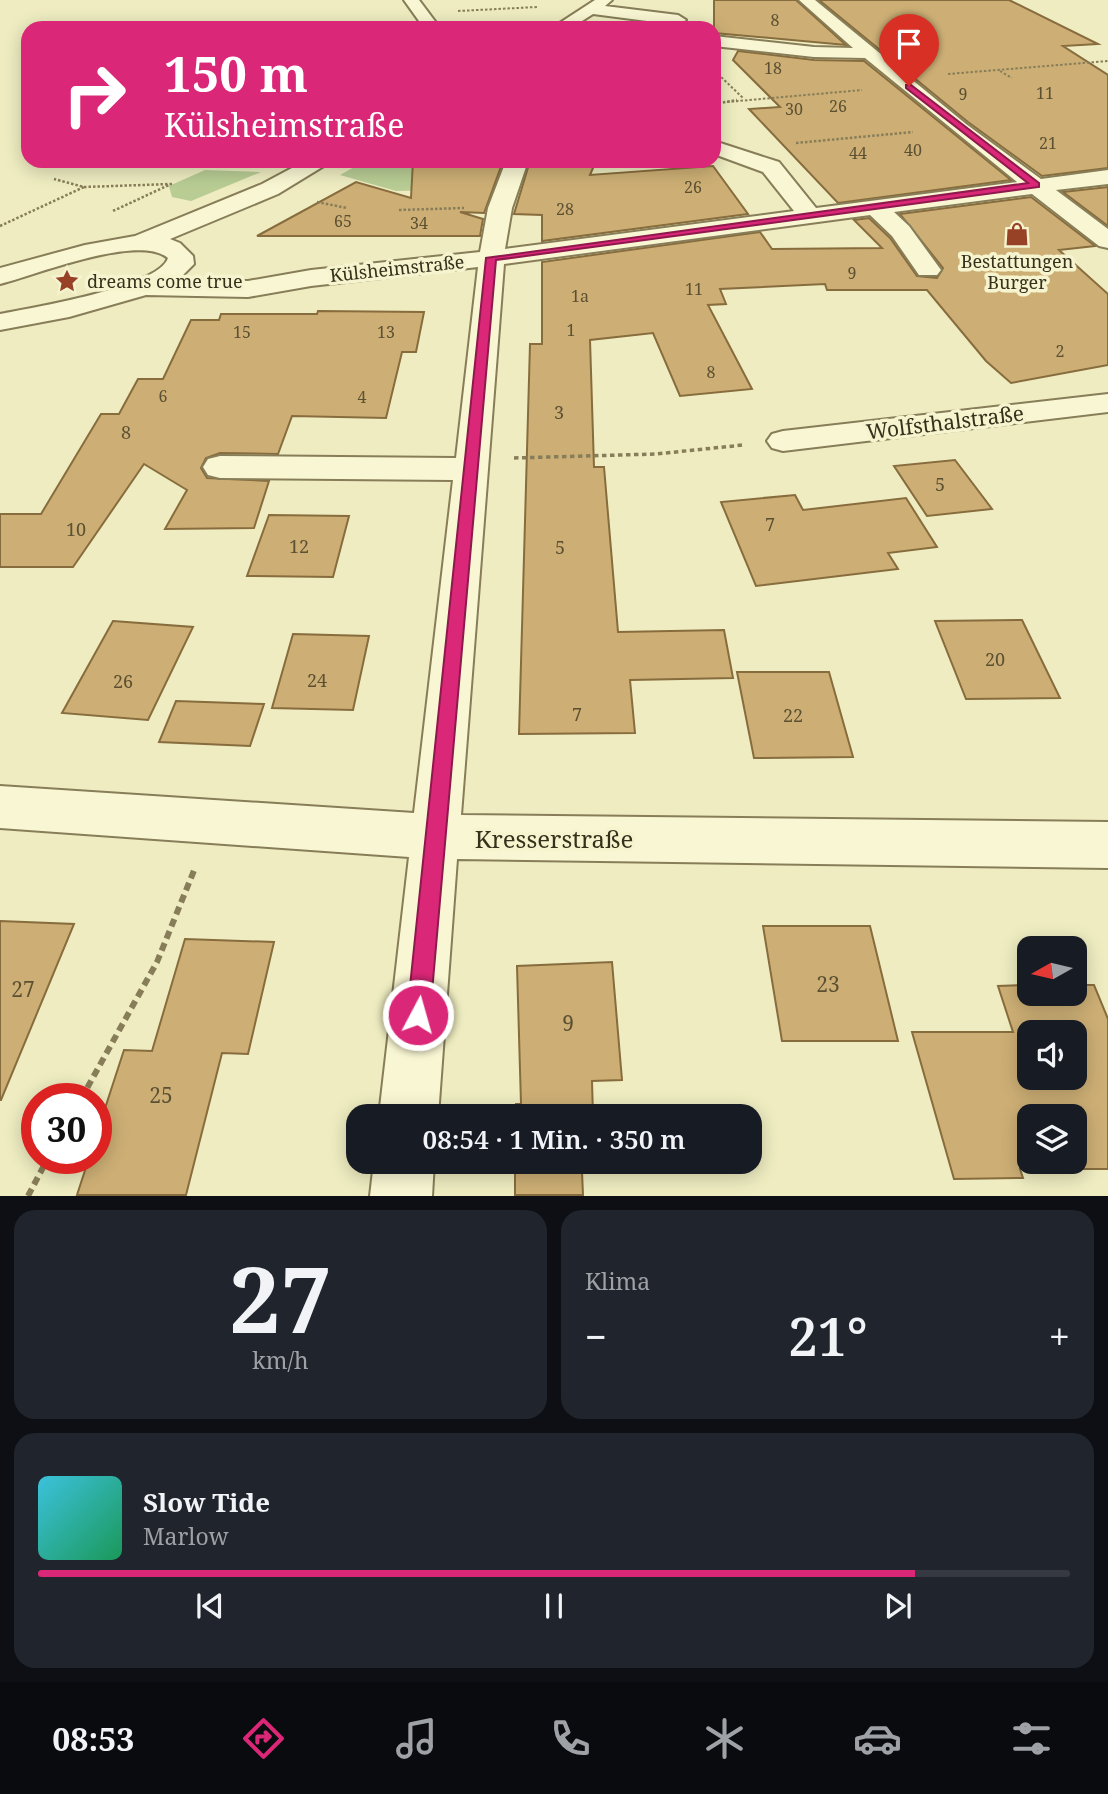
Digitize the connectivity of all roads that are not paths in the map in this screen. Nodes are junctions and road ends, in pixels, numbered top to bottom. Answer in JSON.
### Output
{"nodes":[{"id":1,"x":411,"y":0,"type":"edge"},
{"id":2,"x":806,"y":0,"type":"edge"},
{"id":3,"x":598,"y":5,"type":"edge"},
{"id":4,"x":678,"y":20,"type":"dead end"},
{"id":5,"x":427,"y":21,"type":"edge"},
{"id":6,"x":572,"y":21,"type":"edge"},
{"id":7,"x":721,"y":42,"type":"edge"},
{"id":8,"x":868,"y":53,"type":"junction"},
{"id":9,"x":721,"y":149,"type":"edge"},
{"id":10,"x":308,"y":168,"type":"edge"},
{"id":11,"x":514,"y":168,"type":"edge"},
{"id":12,"x":1108,"y":177,"type":"edge"},
{"id":13,"x":1036,"y":185,"type":"junction"},
{"id":14,"x":270,"y":188,"type":"junction"},
{"id":15,"x":876,"y":208,"type":"junction"},
{"id":16,"x":811,"y":217,"type":"junction"},
{"id":17,"x":1108,"y":241,"type":"edge"},
{"id":18,"x":140,"y":243,"type":"junction"},
{"id":19,"x":491,"y":258,"type":"junction"},
{"id":20,"x":179,"y":259,"type":"junction"},
{"id":21,"x":928,"y":270,"type":"dead end"},
{"id":22,"x":0,"y":276,"type":"edge"},
{"id":23,"x":311,"y":278,"type":"junction"},
{"id":24,"x":146,"y":287,"type":"junction"},
{"id":25,"x":0,"y":322,"type":"edge"},
{"id":26,"x":1108,"y":403,"type":"edge"},
{"id":27,"x":783,"y":441,"type":"road end"},
{"id":28,"x":470,"y":464,"type":"junction"},
{"id":29,"x":220,"y":467,"type":"dead end"},
{"id":30,"x":0,"y":807,"type":"edge"},
{"id":31,"x":436,"y":837,"type":"junction"},
{"id":32,"x":1108,"y":845,"type":"edge"},
{"id":33,"x":409,"y":1104,"type":"edge"},
{"id":34,"x":403,"y":1174,"type":"edge"},
{"id":35,"x":401,"y":1195,"type":"edge"}],
"edges":[{"from":1,"to":5,"type":"street"},
{"from":2,"to":8,"type":"street"},
{"from":3,"to":4,"type":"street"},
{"from":3,"to":6,"type":"street"},
{"from":7,"to":8,"type":"street"},
{"from":8,"to":13,"type":"street"},
{"from":9,"to":16,"type":"street"},
{"from":10,"to":14,"type":"street"},
{"from":11,"to":19,"type":"street"},
{"from":12,"to":13,"type":"street","name":"Külsheimstraße"},
{"from":13,"to":15,"type":"street","name":"Külsheimstraße"},
{"from":13,"to":17,"type":"street"},
{"from":14,"to":18,"type":"street"},
{"from":14,"to":20,"type":"street"},
{"from":15,"to":16,"type":"street","name":"Külsheimstraße"},
{"from":15,"to":21,"type":"street"},
{"from":16,"to":19,"type":"street","name":"Külsheimstraße"},
{"from":18,"to":20,"type":"street","name":"Külsheimstraße"},
{"from":18,"to":22,"type":"street"},
{"from":19,"to":23,"type":"street","name":"Külsheimstraße"},
{"from":19,"to":28,"type":"street"},
{"from":20,"to":23,"type":"street","name":"Külsheimstraße"},
{"from":20,"to":24,"type":"street"},
{"from":23,"to":24,"type":"street","name":"Külsheimstraße"},
{"from":24,"to":25,"type":"street"},
{"from":26,"to":27,"type":"street","name":"Wolfsthalstraße"},
{"from":28,"to":29,"type":"street"},
{"from":28,"to":31,"type":"street"},
{"from":30,"to":31,"type":"street","name":"Kresserstraße"},
{"from":31,"to":32,"type":"street","name":"Kresserstraße"},
{"from":31,"to":33,"type":"street"},
{"from":34,"to":35,"type":"street"}]}
